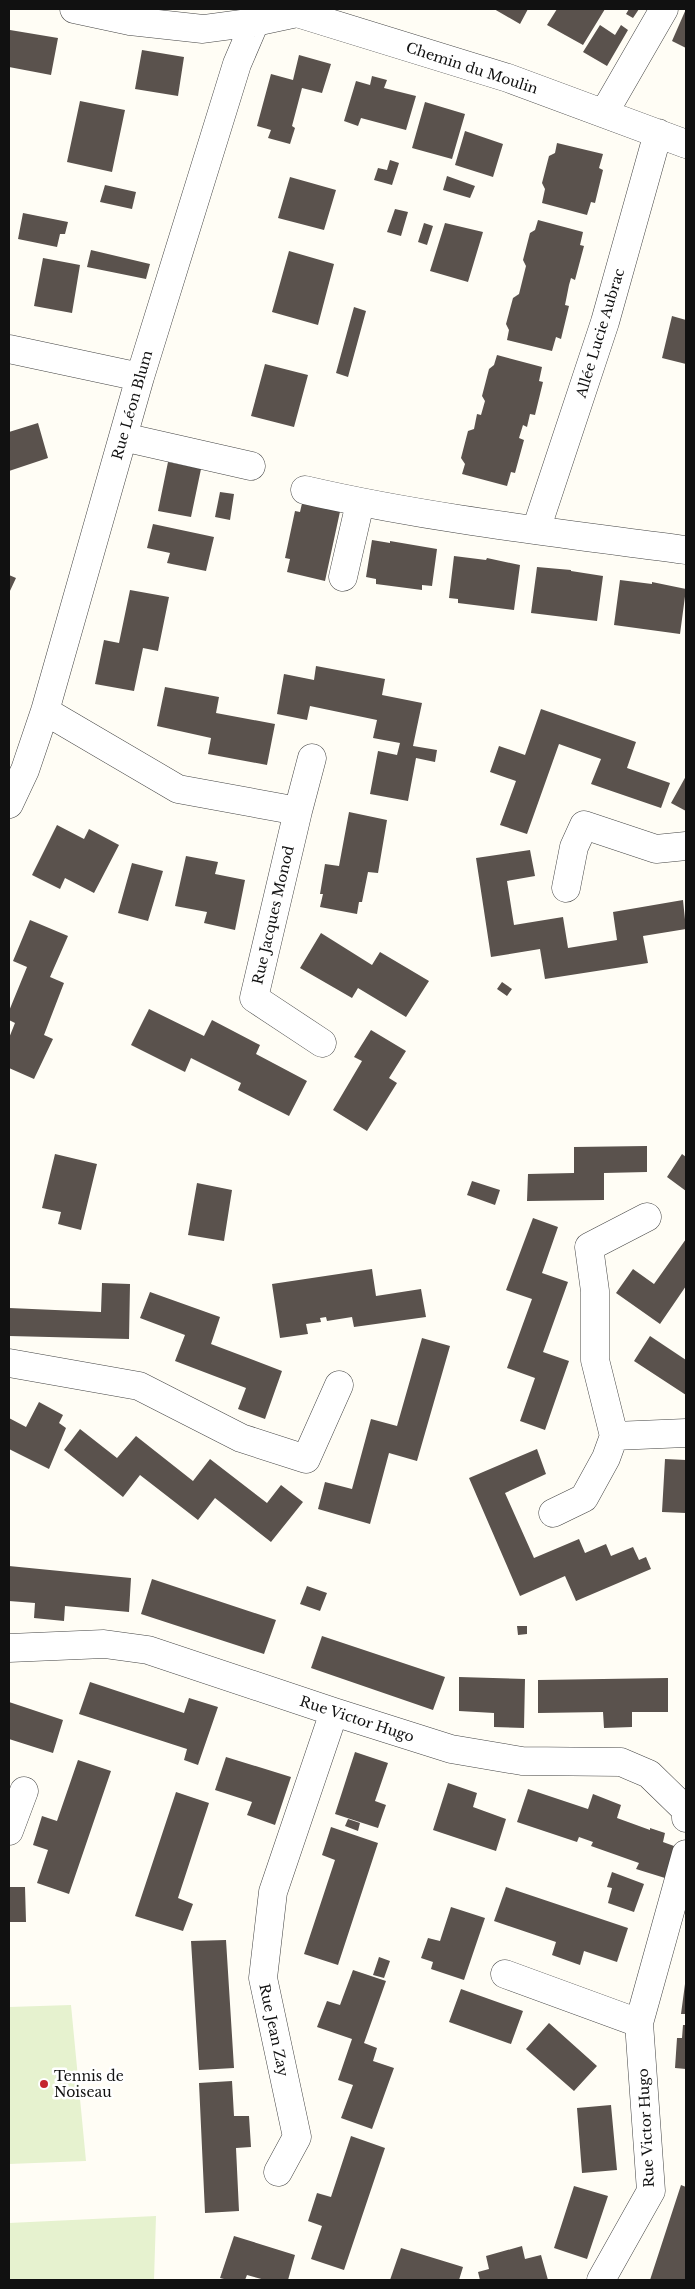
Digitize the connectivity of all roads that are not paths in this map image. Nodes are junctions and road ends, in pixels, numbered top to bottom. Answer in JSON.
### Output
{"nodes":[{"id":1,"x":74,"y":9,"type":"edge"},
{"id":2,"x":664,"y":9,"type":"edge"},
{"id":3,"x":259,"y":15,"type":"edge"},
{"id":4,"x":146,"y":16,"type":"edge"},
{"id":5,"x":604,"y":113,"type":"junction"},
{"id":6,"x":658,"y":133,"type":"junction"},
{"id":7,"x":686,"y":144,"type":"edge"},
{"id":8,"x":9,"y":349,"type":"edge"},
{"id":9,"x":140,"y":377,"type":"junction"},
{"id":10,"x":123,"y":437,"type":"junction"},
{"id":11,"x":251,"y":466,"type":"dead end"},
{"id":12,"x":305,"y":490,"type":"dead end"},
{"id":13,"x":360,"y":503,"type":"junction"},
{"id":14,"x":536,"y":530,"type":"junction"},
{"id":15,"x":686,"y":550,"type":"edge"},
{"id":16,"x":343,"y":577,"type":"dead end"},
{"id":17,"x":44,"y":711,"type":"junction"},
{"id":18,"x":312,"y":758,"type":"dead end"},
{"id":19,"x":9,"y":804,"type":"edge"},
{"id":20,"x":298,"y":811,"type":"junction"},
{"id":21,"x":686,"y":846,"type":"edge"},
{"id":22,"x":566,"y":888,"type":"dead end"},
{"id":23,"x":322,"y":1043,"type":"dead end"},
{"id":24,"x":647,"y":1217,"type":"dead end"},
{"id":25,"x":9,"y":1363,"type":"edge"},
{"id":26,"x":339,"y":1385,"type":"dead end"},
{"id":27,"x":686,"y":1433,"type":"edge"},
{"id":28,"x":614,"y":1436,"type":"junction"},
{"id":29,"x":554,"y":1513,"type":"dead end"},
{"id":30,"x":9,"y":1648,"type":"edge"},
{"id":31,"x":334,"y":1712,"type":"junction"},
{"id":32,"x":24,"y":1790,"type":"dead end"},
{"id":33,"x":686,"y":1818,"type":"edge"},
{"id":34,"x":9,"y":1831,"type":"edge"},
{"id":35,"x":686,"y":1854,"type":"edge"},
{"id":36,"x":505,"y":1974,"type":"dead end"},
{"id":37,"x":639,"y":2023,"type":"junction"},
{"id":38,"x":278,"y":2172,"type":"dead end"},
{"id":39,"x":602,"y":2280,"type":"edge"}],
"edges":[{"from":1,"to":4,"type":"street","name":"Chemin du Moulin"},
{"from":2,"to":5,"type":"street"},
{"from":3,"to":4,"type":"street","name":"Chemin du Moulin"},
{"from":3,"to":5,"type":"street","name":"Chemin du Moulin"},
{"from":3,"to":9,"type":"street","name":"Rue Léon Blum"},
{"from":5,"to":6,"type":"street","name":"Chemin du Moulin"},
{"from":6,"to":7,"type":"street","name":"Chemin du Moulin"},
{"from":6,"to":14,"type":"street","name":"Allée Lucie Aubrac"},
{"from":8,"to":9,"type":"street"},
{"from":9,"to":10,"type":"street","name":"Rue Léon Blum"},
{"from":10,"to":11,"type":"street"},
{"from":10,"to":17,"type":"street","name":"Rue Léon Blum"},
{"from":12,"to":13,"type":"street"},
{"from":13,"to":14,"type":"street"},
{"from":13,"to":16,"type":"street"},
{"from":14,"to":15,"type":"street"},
{"from":17,"to":19,"type":"street","name":"Rue Léon Blum"},
{"from":17,"to":20,"type":"street"},
{"from":18,"to":20,"type":"street","name":"Rue Jacques Monod"},
{"from":20,"to":23,"type":"street","name":"Rue Jacques Monod"},
{"from":21,"to":22,"type":"street"},
{"from":24,"to":28,"type":"street"},
{"from":25,"to":26,"type":"street"},
{"from":27,"to":28,"type":"street"},
{"from":28,"to":29,"type":"street"},
{"from":30,"to":31,"type":"street","name":"Rue Victor Hugo"},
{"from":31,"to":33,"type":"street","name":"Rue Victor Hugo"},
{"from":31,"to":38,"type":"street","name":"Rue Jean Zay"},
{"from":32,"to":34,"type":"street"},
{"from":35,"to":37,"type":"street","name":"Rue Victor Hugo"},
{"from":36,"to":37,"type":"street"},
{"from":37,"to":39,"type":"street","name":"Rue Victor Hugo"}]}
